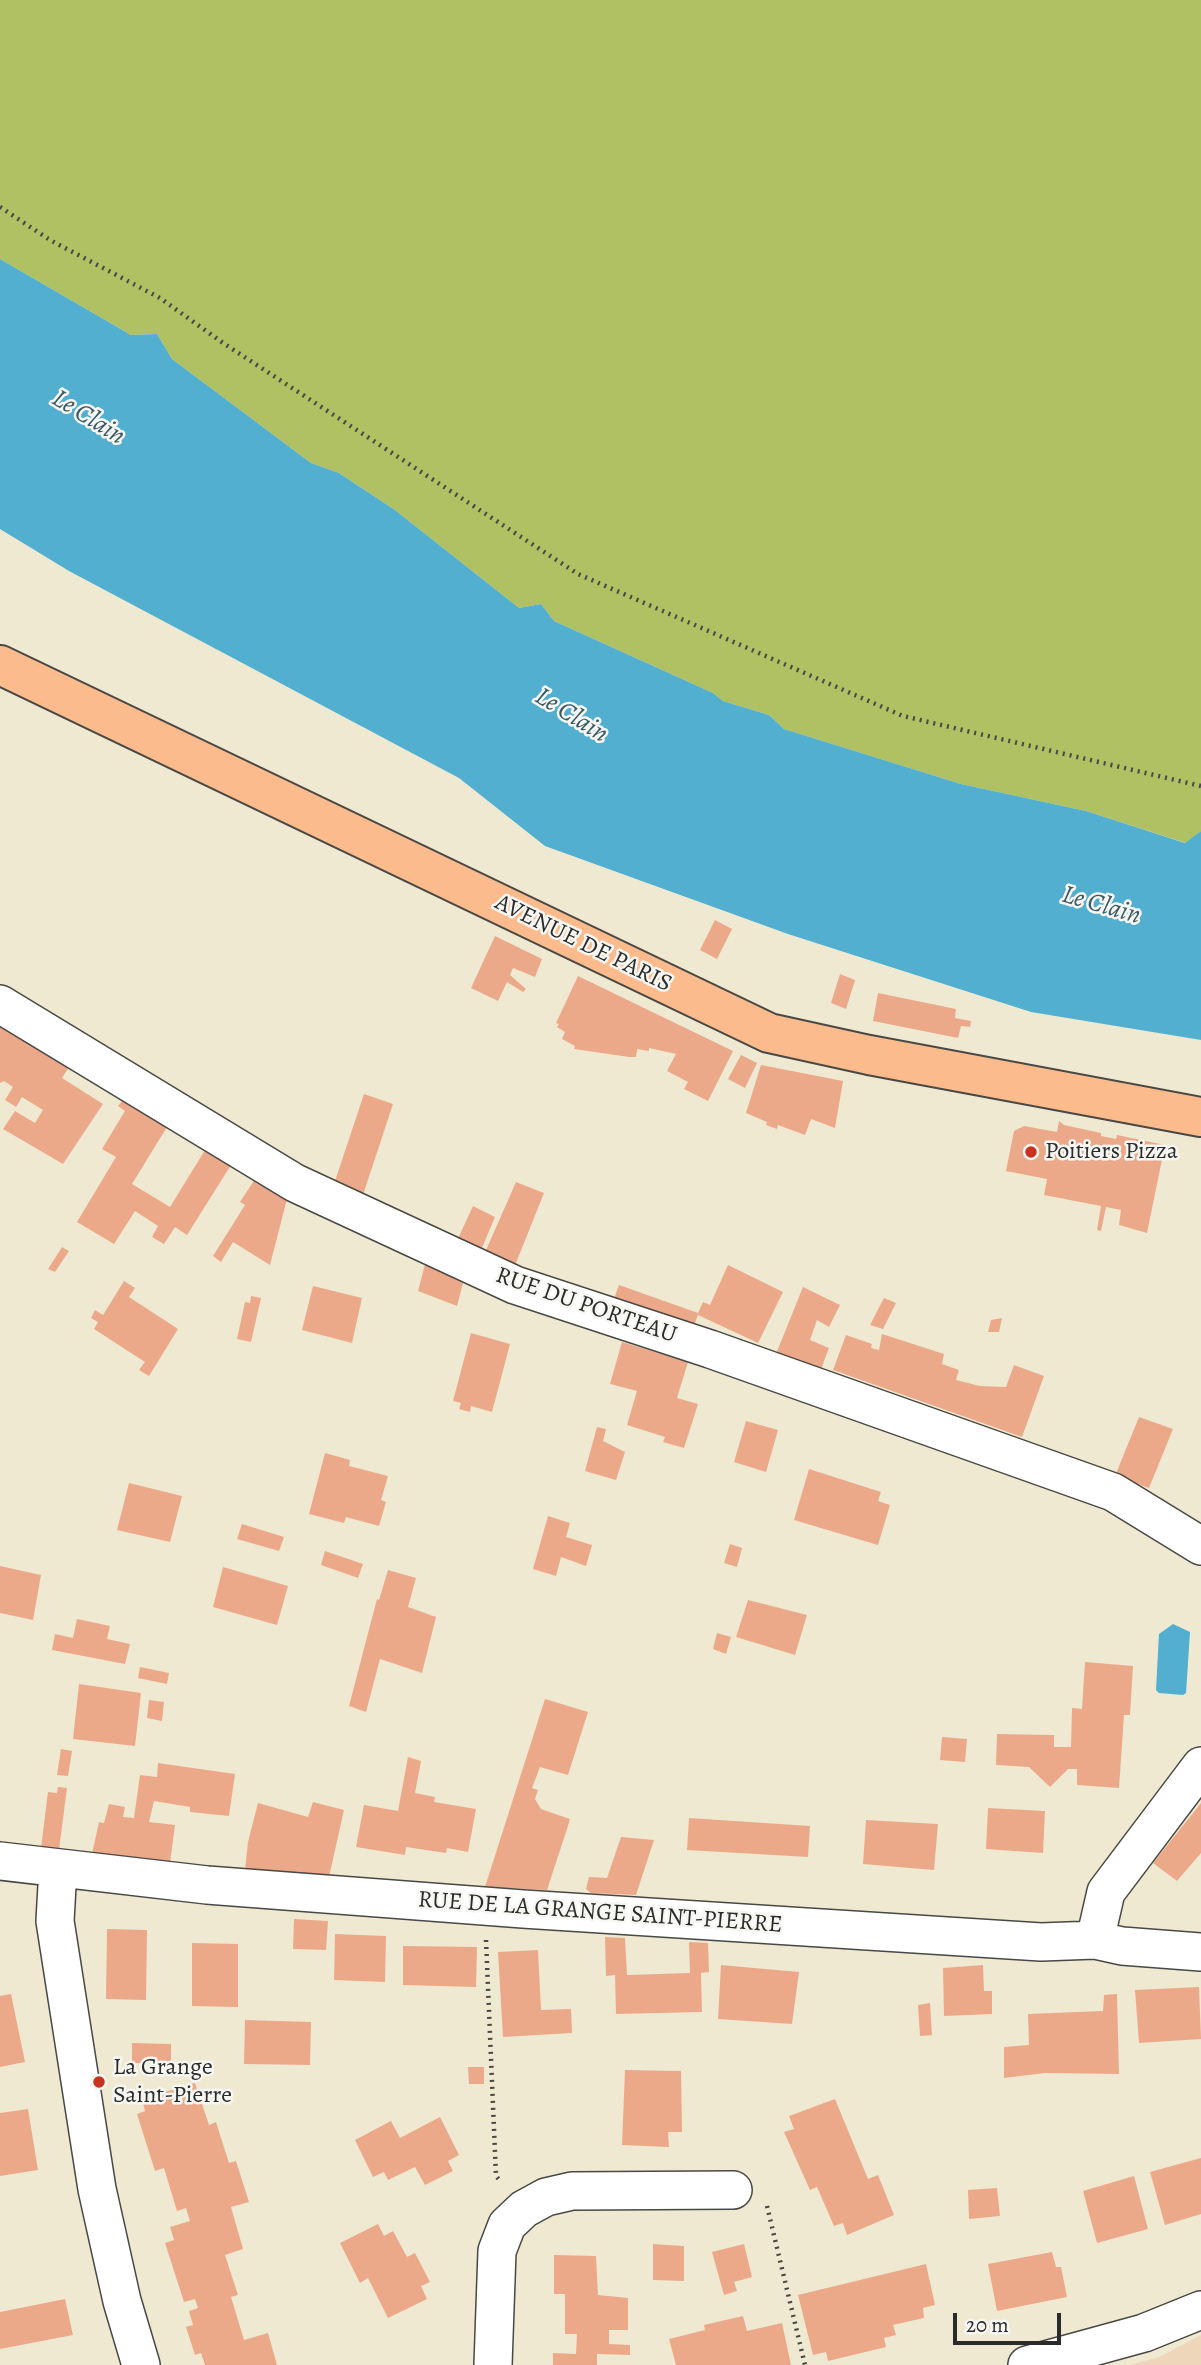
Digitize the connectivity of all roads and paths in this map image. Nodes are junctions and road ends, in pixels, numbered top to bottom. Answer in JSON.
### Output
{"nodes":[{"id":1,"x":0,"y":207,"type":"edge"},
{"id":2,"x":0,"y":665,"type":"edge"},
{"id":3,"x":1201,"y":786,"type":"edge"},
{"id":4,"x":0,"y":1004,"type":"edge"},
{"id":5,"x":1201,"y":1117,"type":"edge"},
{"id":6,"x":1201,"y":1546,"type":"edge"},
{"id":7,"x":1201,"y":1766,"type":"edge"},
{"id":8,"x":0,"y":1861,"type":"edge"},
{"id":9,"x":58,"y":1868,"type":"junction"},
{"id":10,"x":485,"y":1907,"type":"junction"},
{"id":11,"x":1095,"y":1940,"type":"junction"},
{"id":12,"x":1201,"y":1952,"type":"edge"},
{"id":13,"x":733,"y":2190,"type":"joint"},
{"id":14,"x":524,"y":2209,"type":"junction"},
{"id":15,"x":1201,"y":2309,"type":"edge"},
{"id":16,"x":141,"y":2365,"type":"edge"},
{"id":17,"x":493,"y":2365,"type":"edge"},
{"id":18,"x":805,"y":2365,"type":"edge"},
{"id":19,"x":1027,"y":2365,"type":"edge"}],
"edges":[{"from":1,"to":3,"type":"path"},
{"from":2,"to":5,"type":"main road","name":"AVENUE DE PARIS"},
{"from":4,"to":6,"type":"street","name":"RUE DU PORTEAU"},
{"from":7,"to":11,"type":"street"},
{"from":8,"to":9,"type":"street","name":"RUE DE LA GRANGE SAINT-PIERRE"},
{"from":9,"to":10,"type":"street","name":"RUE DE LA GRANGE SAINT-PIERRE"},
{"from":9,"to":16,"type":"street"},
{"from":10,"to":11,"type":"street","name":"RUE DE LA GRANGE SAINT-PIERRE"},
{"from":10,"to":14,"type":"path"},
{"from":11,"to":12,"type":"street","name":"RUE DE LA GRANGE SAINT-PIERRE"},
{"from":13,"to":14,"type":"street"},
{"from":13,"to":18,"type":"path"},
{"from":14,"to":17,"type":"street"},
{"from":15,"to":19,"type":"street"}]}
